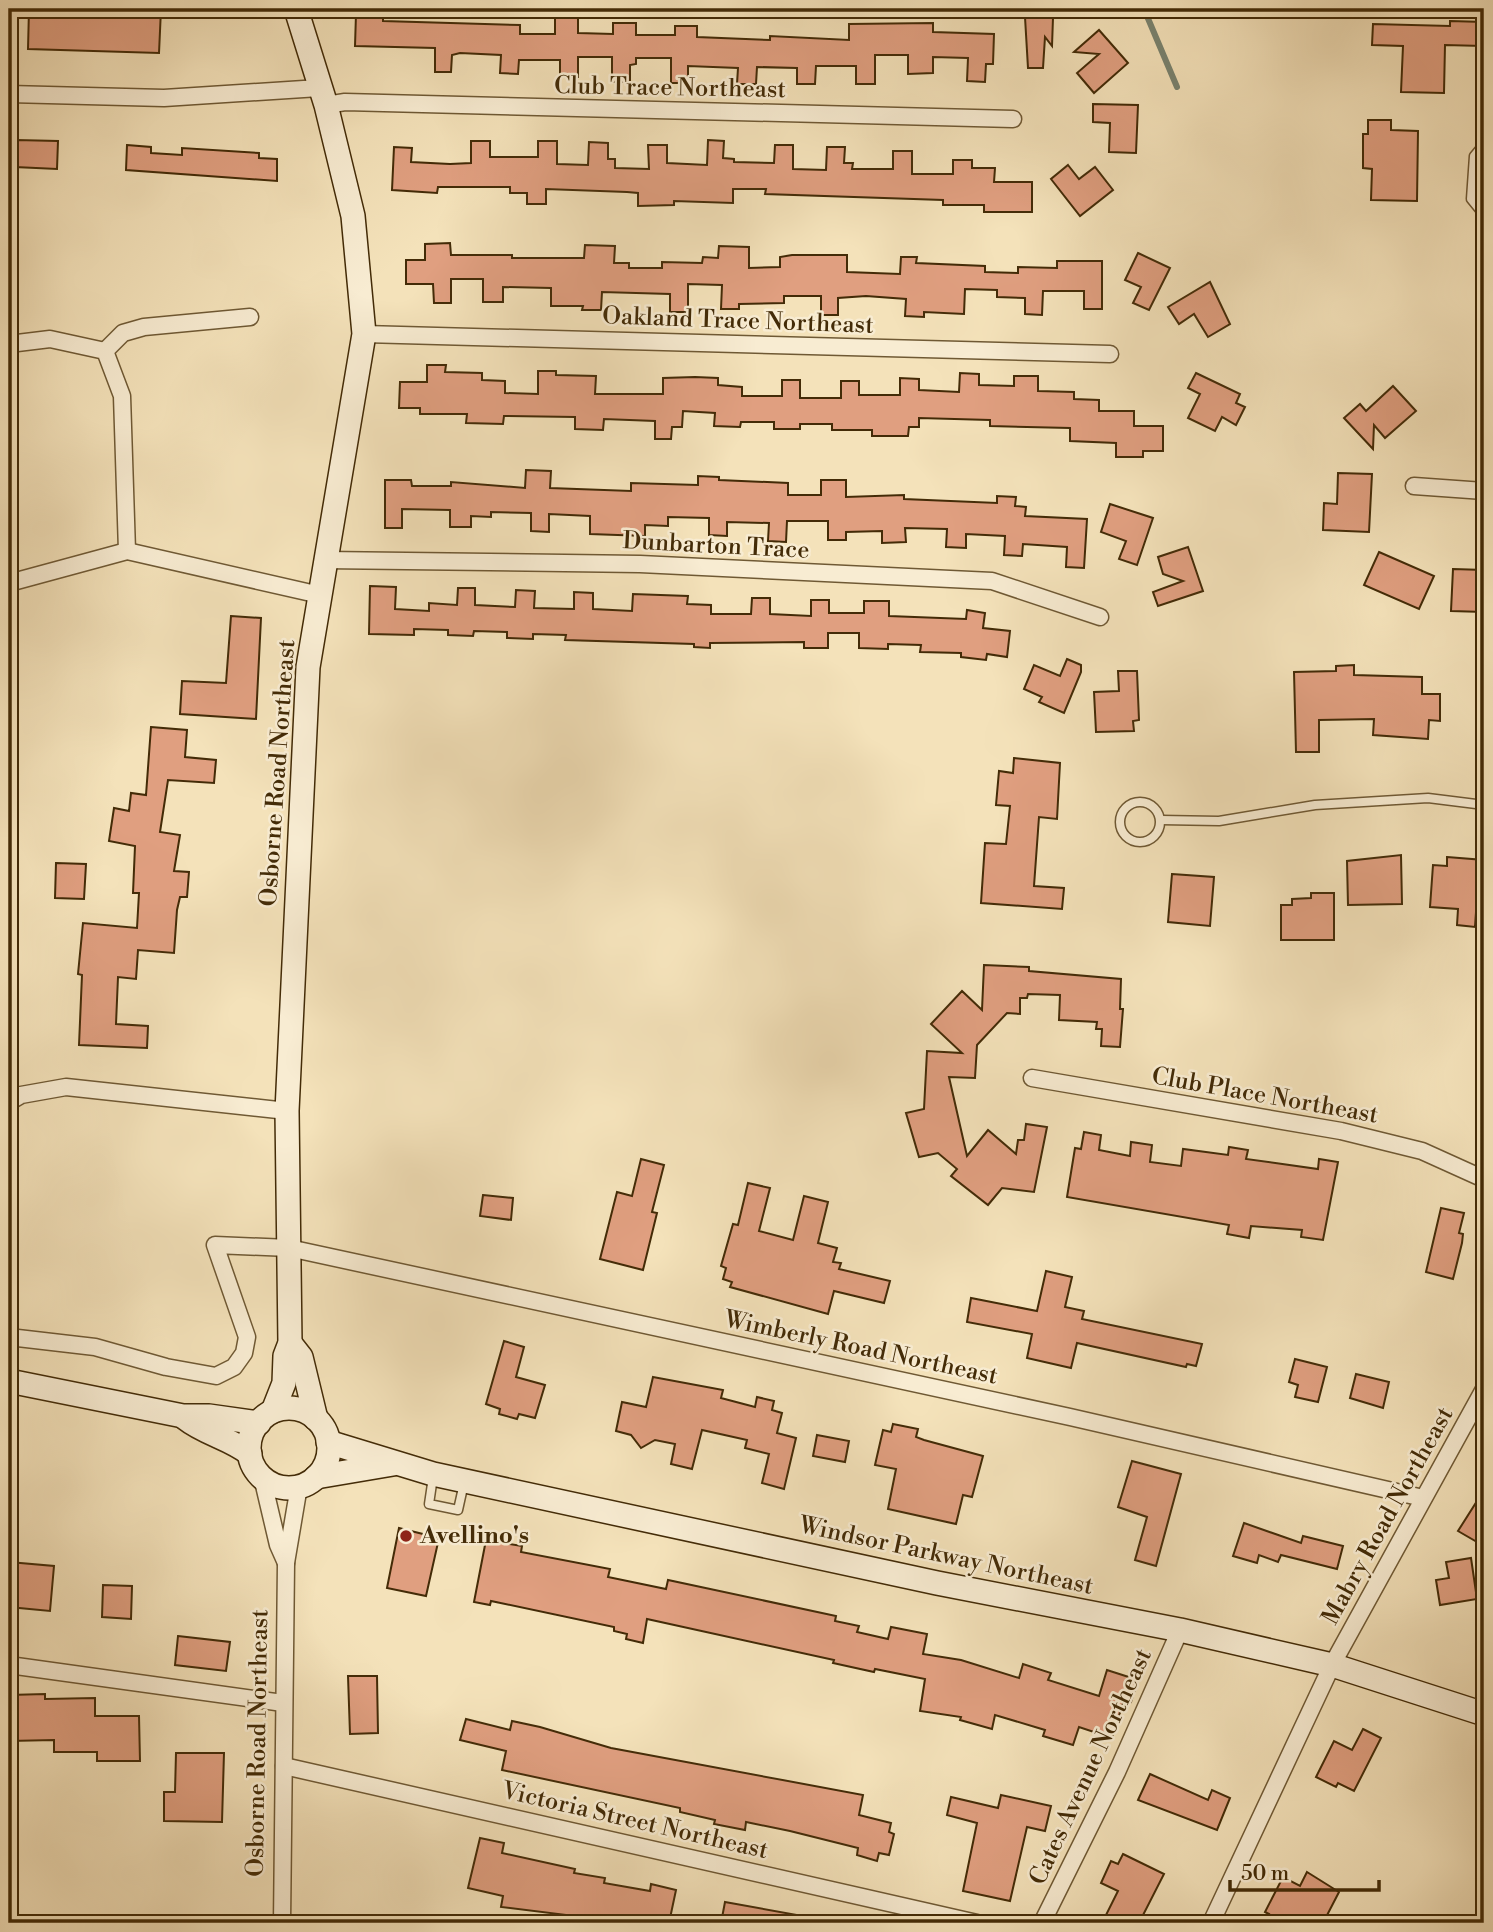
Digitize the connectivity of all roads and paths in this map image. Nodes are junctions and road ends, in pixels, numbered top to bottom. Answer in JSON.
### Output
{"nodes":[{"id":1,"x":296,"y":9,"type":"edge"},
{"id":2,"x":9,"y":94,"type":"edge"},
{"id":3,"x":323,"y":96,"type":"junction"},
{"id":4,"x":1013,"y":119,"type":"dead end"},
{"id":5,"x":1484,"y":144,"type":"edge"},
{"id":6,"x":1484,"y":215,"type":"edge"},
{"id":7,"x":250,"y":317,"type":"dead end"},
{"id":8,"x":365,"y":334,"type":"junction"},
{"id":9,"x":9,"y":344,"type":"edge"},
{"id":10,"x":105,"y":351,"type":"junction"},
{"id":11,"x":1110,"y":354,"type":"dead end"},
{"id":12,"x":1414,"y":486,"type":"dead end"},
{"id":13,"x":1484,"y":491,"type":"edge"},
{"id":14,"x":127,"y":551,"type":"junction"},
{"id":15,"x":324,"y":560,"type":"junction"},
{"id":16,"x":9,"y":583,"type":"edge"},
{"id":17,"x":320,"y":594,"type":"junction"},
{"id":18,"x":1100,"y":617,"type":"dead end"},
{"id":19,"x":1484,"y":805,"type":"edge"},
{"id":20,"x":1161,"y":820,"type":"junction"},
{"id":21,"x":1032,"y":1078,"type":"dead end"},
{"id":22,"x":9,"y":1102,"type":"edge"},
{"id":23,"x":288,"y":1111,"type":"junction"},
{"id":24,"x":1484,"y":1179,"type":"edge"},
{"id":25,"x":289,"y":1248,"type":"junction"},
{"id":26,"x":9,"y":1337,"type":"edge"},
{"id":27,"x":290,"y":1343,"type":"junction"},
{"id":28,"x":9,"y":1381,"type":"edge"},
{"id":29,"x":1482,"y":1397,"type":"edge"},
{"id":30,"x":183,"y":1416,"type":"junction"},
{"id":31,"x":266,"y":1417,"type":"junction"},
{"id":32,"x":316,"y":1419,"type":"junction"},
{"id":33,"x":328,"y":1442,"type":"junction"},
{"id":34,"x":250,"y":1454,"type":"junction"},
{"id":35,"x":393,"y":1464,"type":"junction"},
{"id":36,"x":433,"y":1474,"type":"junction"},
{"id":37,"x":262,"y":1477,"type":"junction"},
{"id":38,"x":465,"y":1480,"type":"junction"},
{"id":39,"x":308,"y":1482,"type":"junction"},
{"id":40,"x":1423,"y":1498,"type":"junction"},
{"id":41,"x":286,"y":1563,"type":"junction"},
{"id":42,"x":1180,"y":1630,"type":"junction"},
{"id":43,"x":9,"y":1665,"type":"edge"},
{"id":44,"x":1332,"y":1665,"type":"junction"},
{"id":45,"x":283,"y":1703,"type":"junction"},
{"id":46,"x":1484,"y":1714,"type":"edge"},
{"id":47,"x":284,"y":1766,"type":"junction"},
{"id":48,"x":282,"y":1923,"type":"edge"},
{"id":49,"x":977,"y":1923,"type":"edge"},
{"id":50,"x":1042,"y":1923,"type":"edge"},
{"id":51,"x":1210,"y":1923,"type":"edge"}],
"edges":[{"from":1,"to":3,"type":"street","name":"Osborne Road Northeast"},
{"from":2,"to":3,"type":"street","name":"Club Trace Northeast"},
{"from":3,"to":4,"type":"street","name":"Club Trace Northeast"},
{"from":3,"to":8,"type":"street","name":"Osborne Road Northeast"},
{"from":5,"to":6,"type":"lane"},
{"from":7,"to":10,"type":"street"},
{"from":8,"to":11,"type":"street","name":"Oakland Trace Northeast"},
{"from":8,"to":15,"type":"street","name":"Osborne Road Northeast"},
{"from":9,"to":10,"type":"street"},
{"from":10,"to":14,"type":"street"},
{"from":12,"to":13,"type":"street"},
{"from":14,"to":16,"type":"street"},
{"from":14,"to":17,"type":"street"},
{"from":15,"to":17,"type":"street","name":"Osborne Road Northeast"},
{"from":15,"to":18,"type":"street","name":"Dunbarton Trace"},
{"from":17,"to":23,"type":"street","name":"Osborne Road Northeast"},
{"from":19,"to":20,"type":"lane"},
{"from":20,"to":20,"type":"lane"},
{"from":21,"to":24,"type":"street","name":"Club Place Northeast"},
{"from":22,"to":23,"type":"street"},
{"from":23,"to":25,"type":"street","name":"Osborne Road Northeast"},
{"from":25,"to":26,"type":"street","name":"Wimberly Road Northeast"},
{"from":25,"to":27,"type":"street","name":"Osborne Road Northeast"},
{"from":25,"to":40,"type":"street","name":"Wimberly Road Northeast"},
{"from":27,"to":31,"type":"street","name":"Osborne Road Northeast"},
{"from":27,"to":32,"type":"street","name":"Osborne Road Northeast"},
{"from":28,"to":30,"type":"street"},
{"from":29,"to":40,"type":"street","name":"Mabry Road Northeast"},
{"from":30,"to":31,"type":"street"},
{"from":30,"to":34,"type":"street"},
{"from":31,"to":32,"type":"street"},
{"from":31,"to":34,"type":"street"},
{"from":32,"to":33,"type":"street"},
{"from":33,"to":35,"type":"street","name":"Windsor Parkway Northeast"},
{"from":33,"to":39,"type":"street"},
{"from":34,"to":37,"type":"street"},
{"from":35,"to":36,"type":"street","name":"Windsor Parkway Northeast"},
{"from":35,"to":39,"type":"street","name":"Windsor Parkway Northeast"},
{"from":36,"to":38,"type":"street","name":"Windsor Parkway Northeast"},
{"from":36,"to":38,"type":"lane"},
{"from":37,"to":39,"type":"street"},
{"from":37,"to":41,"type":"street","name":"Osborne Road Northeast"},
{"from":38,"to":42,"type":"street","name":"Windsor Parkway Northeast"},
{"from":39,"to":41,"type":"street","name":"Osborne Road Northeast"},
{"from":40,"to":44,"type":"street","name":"Mabry Road Northeast"},
{"from":41,"to":45,"type":"street","name":"Osborne Road Northeast"},
{"from":42,"to":44,"type":"street","name":"Windsor Parkway Northeast"},
{"from":42,"to":50,"type":"street","name":"Cates Avenue Northeast"},
{"from":43,"to":45,"type":"street"},
{"from":44,"to":46,"type":"street","name":"Windsor Parkway Northeast"},
{"from":44,"to":51,"type":"street","name":"Mabry Road Northeast"},
{"from":45,"to":47,"type":"street","name":"Osborne Road Northeast"},
{"from":47,"to":48,"type":"street","name":"Osborne Road Northeast"},
{"from":47,"to":49,"type":"street","name":"Victoria Street Northeast"}]}
